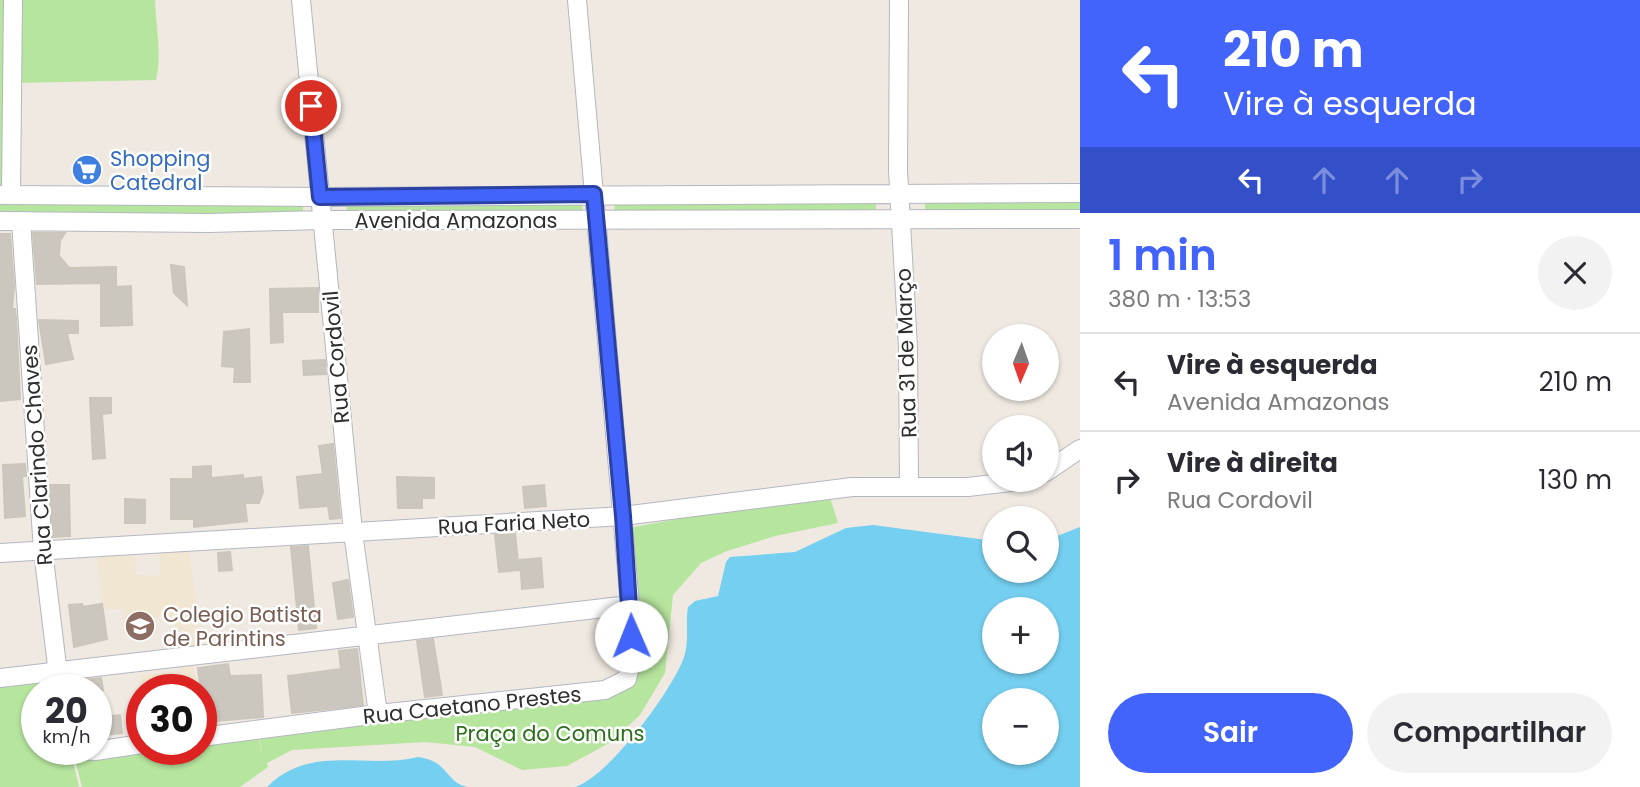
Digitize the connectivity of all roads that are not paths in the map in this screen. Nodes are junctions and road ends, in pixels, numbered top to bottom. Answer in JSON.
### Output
{"nodes":[{"id":1,"x":13,"y":0,"type":"edge"},
{"id":2,"x":301,"y":0,"type":"edge"},
{"id":3,"x":577,"y":0,"type":"edge"},
{"id":4,"x":898,"y":0,"type":"edge"},
{"id":5,"x":1080,"y":193,"type":"edge"},
{"id":6,"x":594,"y":194,"type":"junction"},
{"id":7,"x":900,"y":194,"type":"junction"},
{"id":8,"x":6,"y":195,"type":"edge"},
{"id":9,"x":320,"y":197,"type":"junction"},
{"id":10,"x":1080,"y":219,"type":"edge"},
{"id":11,"x":20,"y":220,"type":"junction"},
{"id":12,"x":323,"y":220,"type":"junction"},
{"id":13,"x":596,"y":220,"type":"junction"},
{"id":14,"x":0,"y":221,"type":"edge"},
{"id":15,"x":901,"y":221,"type":"junction"},
{"id":16,"x":1080,"y":449,"type":"edge"},
{"id":17,"x":1059,"y":463,"type":"edge"},
{"id":18,"x":982,"y":485,"type":"edge"},
{"id":19,"x":909,"y":486,"type":"junction"},
{"id":20,"x":623,"y":516,"type":"junction"},
{"id":21,"x":353,"y":532,"type":"junction"},
{"id":22,"x":43,"y":551,"type":"junction"},
{"id":23,"x":0,"y":552,"type":"edge"},
{"id":24,"x":630,"y":605,"type":"junction"},
{"id":25,"x":365,"y":636,"type":"junction"},
{"id":26,"x":58,"y":670,"type":"junction"},
{"id":27,"x":58,"y":674,"type":"edge"},
{"id":28,"x":0,"y":678,"type":"edge"},
{"id":29,"x":379,"y":714,"type":"junction"},
{"id":30,"x":217,"y":735,"type":"edge"}],
"edges":[{"from":1,"to":8,"type":"street"},
{"from":2,"to":9,"type":"street","name":"Rua Cordovil"},
{"from":3,"to":6,"type":"street"},
{"from":4,"to":7,"type":"street","name":"Rua 31 de Março"},
{"from":5,"to":7,"type":"street","name":"Avenida Amazonas"},
{"from":6,"to":7,"type":"street","name":"Avenida Amazonas"},
{"from":6,"to":9,"type":"street","name":"Avenida Amazonas"},
{"from":6,"to":13,"type":"street"},
{"from":7,"to":15,"type":"street","name":"Rua 31 de Março"},
{"from":8,"to":9,"type":"street","name":"Avenida Amazonas"},
{"from":9,"to":12,"type":"street","name":"Rua Cordovil"},
{"from":10,"to":15,"type":"street","name":"Avenida Amazonas"},
{"from":11,"to":12,"type":"street","name":"Avenida Amazonas"},
{"from":11,"to":14,"type":"street","name":"Avenida Amazonas"},
{"from":11,"to":22,"type":"street","name":"Rua Clarindo Chaves"},
{"from":12,"to":13,"type":"street","name":"Avenida Amazonas"},
{"from":12,"to":21,"type":"street","name":"Rua Cordovil"},
{"from":13,"to":15,"type":"street","name":"Avenida Amazonas"},
{"from":13,"to":20,"type":"street"},
{"from":15,"to":19,"type":"street","name":"Rua 31 de Março"},
{"from":16,"to":17,"type":"street"},
{"from":18,"to":19,"type":"street","name":"Rua Faria Neto"},
{"from":19,"to":20,"type":"street","name":"Rua Faria Neto"},
{"from":20,"to":21,"type":"street","name":"Rua Faria Neto"},
{"from":20,"to":24,"type":"street"},
{"from":21,"to":22,"type":"street","name":"Rua Faria Neto"},
{"from":21,"to":25,"type":"street","name":"Rua Cordovil"},
{"from":22,"to":23,"type":"street","name":"Rua Faria Neto"},
{"from":22,"to":26,"type":"street","name":"Rua Clarindo Chaves"},
{"from":24,"to":25,"type":"street"},
{"from":24,"to":29,"type":"street","name":"Rua Caetano Prestes"},
{"from":25,"to":26,"type":"street"},
{"from":25,"to":29,"type":"street","name":"Rua Cordovil"},
{"from":26,"to":27,"type":"street","name":"Rua Clarindo Chaves"},
{"from":26,"to":28,"type":"street"},
{"from":29,"to":30,"type":"street","name":"Rua Caetano Prestes"}]}
